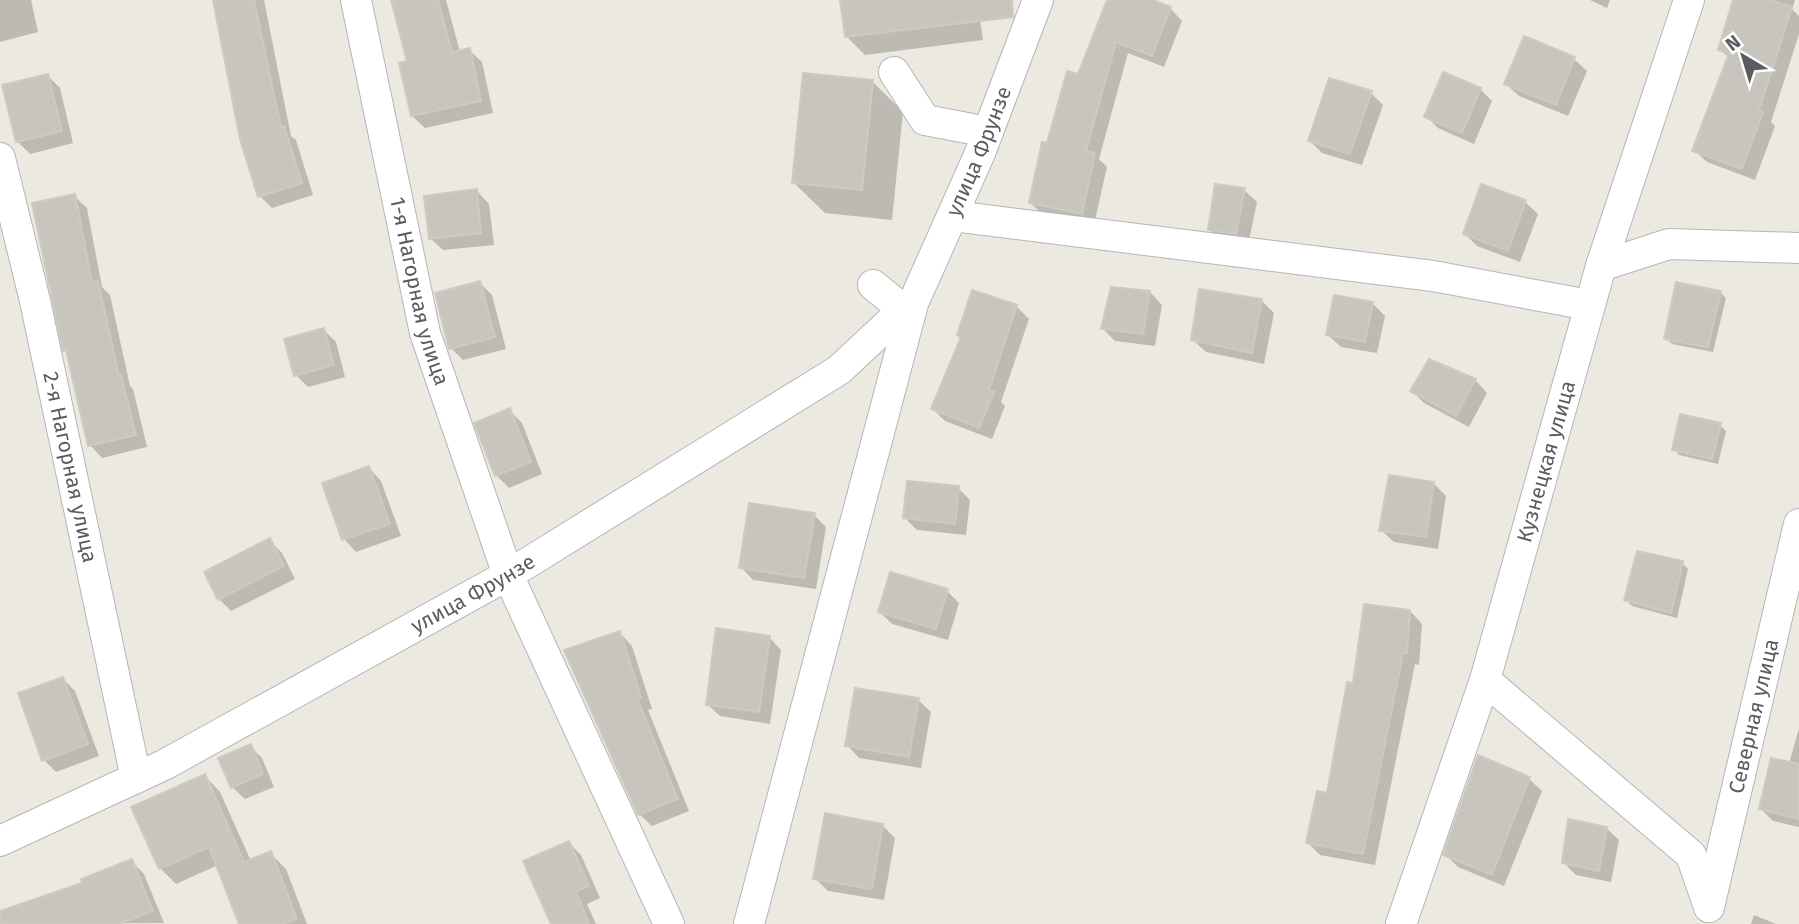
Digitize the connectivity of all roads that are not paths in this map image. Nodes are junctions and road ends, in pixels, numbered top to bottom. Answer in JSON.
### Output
{"nodes":[{"id":1,"x":356,"y":0,"type":"edge"},
{"id":2,"x":1038,"y":0,"type":"edge"},
{"id":3,"x":1689,"y":0,"type":"edge"},
{"id":4,"x":894,"y":72,"type":"dead end"},
{"id":5,"x":988,"y":132,"type":"junction"},
{"id":6,"x":0,"y":158,"type":"edge"},
{"id":7,"x":953,"y":216,"type":"junction"},
{"id":8,"x":1799,"y":247,"type":"edge"},
{"id":9,"x":1601,"y":266,"type":"junction"},
{"id":10,"x":873,"y":285,"type":"dead end"},
{"id":11,"x":909,"y":304,"type":"junction"},
{"id":12,"x":1589,"y":305,"type":"junction"},
{"id":13,"x":1799,"y":524,"type":"edge"},
{"id":14,"x":508,"y":575,"type":"junction"},
{"id":15,"x":1485,"y":681,"type":"junction"},
{"id":16,"x":136,"y":778,"type":"junction"},
{"id":17,"x":0,"y":841,"type":"edge"},
{"id":18,"x":1712,"y":916,"type":"edge"},
{"id":19,"x":669,"y":924,"type":"edge"},
{"id":20,"x":748,"y":924,"type":"edge"},
{"id":21,"x":1401,"y":924,"type":"edge"}],
"edges":[{"from":1,"to":14,"type":"street","name":"1-я Нагорная улица"},
{"from":2,"to":5,"type":"street","name":"улица Фрунзе"},
{"from":3,"to":9,"type":"street","name":"Кузнецкая улица"},
{"from":4,"to":5,"type":"street"},
{"from":5,"to":7,"type":"street","name":"улица Фрунзе"},
{"from":6,"to":16,"type":"street","name":"2-я Нагорная улица"},
{"from":7,"to":11,"type":"street","name":"улица Фрунзе"},
{"from":7,"to":12,"type":"street"},
{"from":8,"to":9,"type":"street"},
{"from":9,"to":12,"type":"street","name":"Кузнецкая улица"},
{"from":10,"to":11,"type":"street"},
{"from":11,"to":14,"type":"street","name":"улица Фрунзе"},
{"from":11,"to":20,"type":"street","name":"улица Фрунзе"},
{"from":12,"to":15,"type":"street","name":"Кузнецкая улица"},
{"from":13,"to":18,"type":"street","name":"Северная улица"},
{"from":14,"to":16,"type":"street","name":"улица Фрунзе"},
{"from":14,"to":19,"type":"street","name":"1-я Нагорная улица"},
{"from":15,"to":18,"type":"street","name":"Северная улица"},
{"from":15,"to":21,"type":"street","name":"Кузнецкая улица"},
{"from":16,"to":17,"type":"street","name":"улица Фрунзе"}]}
